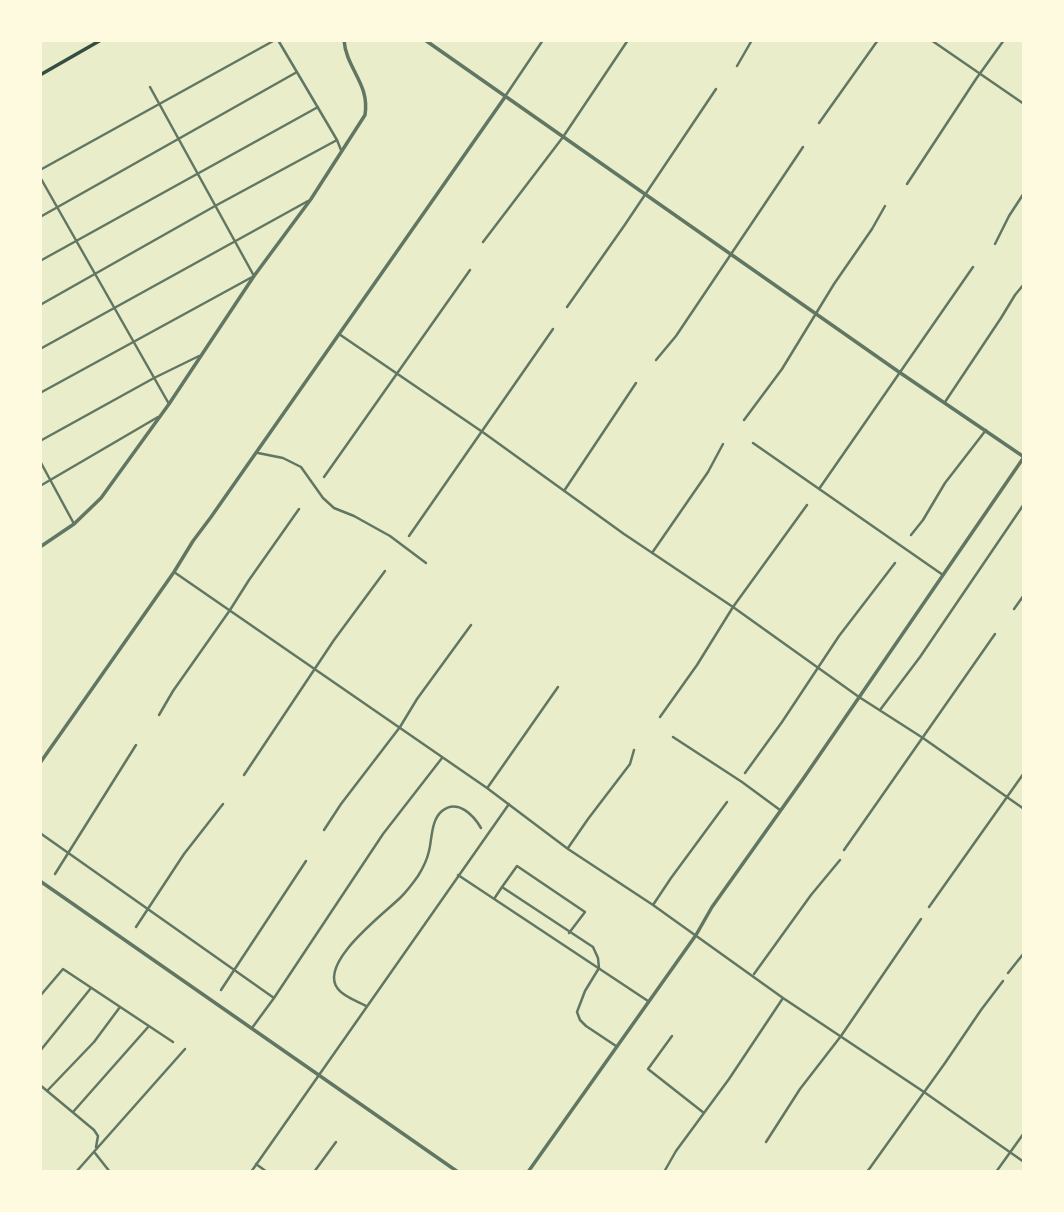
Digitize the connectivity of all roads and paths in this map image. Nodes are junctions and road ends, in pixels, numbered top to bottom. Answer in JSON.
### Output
{"nodes":[{"id":1,"x":101,"y":40,"type":"edge"},
{"id":2,"x":276,"y":40,"type":"edge"},
{"id":3,"x":344,"y":40,"type":"edge"},
{"id":4,"x":425,"y":40,"type":"edge"},
{"id":5,"x":543,"y":40,"type":"edge"},
{"id":6,"x":628,"y":40,"type":"edge"},
{"id":7,"x":752,"y":40,"type":"edge"},
{"id":8,"x":878,"y":40,"type":"edge"},
{"id":9,"x":931,"y":40,"type":"edge"},
{"id":10,"x":1004,"y":40,"type":"edge"},
{"id":11,"x":737,"y":66,"type":"dead end"},
{"id":12,"x":297,"y":72,"type":"junction"},
{"id":13,"x":980,"y":74,"type":"junction"},
{"id":14,"x":40,"y":75,"type":"edge"},
{"id":15,"x":150,"y":87,"type":"dead end"},
{"id":16,"x":716,"y":89,"type":"dead end"},
{"id":17,"x":505,"y":97,"type":"junction"},
{"id":18,"x":1024,"y":104,"type":"edge"},
{"id":19,"x":159,"y":105,"type":"junction"},
{"id":20,"x":318,"y":107,"type":"junction"},
{"id":21,"x":820,"y":123,"type":"dead end"},
{"id":22,"x":563,"y":137,"type":"junction"},
{"id":23,"x":178,"y":139,"type":"junction"},
{"id":24,"x":337,"y":140,"type":"junction"},
{"id":25,"x":803,"y":147,"type":"dead end"},
{"id":26,"x":342,"y":152,"type":"junction"},
{"id":27,"x":40,"y":170,"type":"edge"},
{"id":28,"x":197,"y":174,"type":"junction"},
{"id":29,"x":40,"y":177,"type":"edge"},
{"id":30,"x":907,"y":184,"type":"dead end"},
{"id":31,"x":1024,"y":193,"type":"edge"},
{"id":32,"x":645,"y":195,"type":"junction"},
{"id":33,"x":311,"y":199,"type":"junction"},
{"id":34,"x":215,"y":206,"type":"junction"},
{"id":35,"x":885,"y":206,"type":"dead end"},
{"id":36,"x":57,"y":208,"type":"junction"},
{"id":37,"x":40,"y":217,"type":"edge"},
{"id":38,"x":76,"y":242,"type":"junction"},
{"id":39,"x":235,"y":242,"type":"junction"},
{"id":40,"x":483,"y":242,"type":"dead end"},
{"id":41,"x":995,"y":244,"type":"dead end"},
{"id":42,"x":730,"y":254,"type":"junction"},
{"id":43,"x":40,"y":261,"type":"edge"},
{"id":44,"x":973,"y":267,"type":"dead end"},
{"id":45,"x":470,"y":270,"type":"dead end"},
{"id":46,"x":94,"y":274,"type":"junction"},
{"id":47,"x":254,"y":276,"type":"junction"},
{"id":48,"x":1024,"y":284,"type":"edge"},
{"id":49,"x":40,"y":304,"type":"edge"},
{"id":50,"x":567,"y":307,"type":"dead end"},
{"id":51,"x":114,"y":309,"type":"junction"},
{"id":52,"x":816,"y":313,"type":"junction"},
{"id":53,"x":553,"y":328,"type":"dead end"},
{"id":54,"x":339,"y":334,"type":"junction"},
{"id":55,"x":133,"y":343,"type":"junction"},
{"id":56,"x":40,"y":349,"type":"edge"},
{"id":57,"x":202,"y":355,"type":"junction"},
{"id":58,"x":656,"y":360,"type":"dead end"},
{"id":59,"x":899,"y":372,"type":"junction"},
{"id":60,"x":397,"y":374,"type":"junction"},
{"id":61,"x":154,"y":378,"type":"junction"},
{"id":62,"x":636,"y":383,"type":"dead end"},
{"id":63,"x":40,"y":394,"type":"edge"},
{"id":64,"x":945,"y":402,"type":"junction"},
{"id":65,"x":169,"y":404,"type":"junction"},
{"id":66,"x":159,"y":416,"type":"junction"},
{"id":67,"x":744,"y":420,"type":"dead end"},
{"id":68,"x":986,"y":430,"type":"junction"},
{"id":69,"x":481,"y":431,"type":"junction"},
{"id":70,"x":40,"y":441,"type":"edge"},
{"id":71,"x":753,"y":443,"type":"dead end"},
{"id":72,"x":723,"y":444,"type":"dead end"},
{"id":73,"x":256,"y":452,"type":"junction"},
{"id":74,"x":1024,"y":457,"type":"edge"},
{"id":75,"x":40,"y":461,"type":"edge"},
{"id":76,"x":324,"y":477,"type":"dead end"},
{"id":77,"x":51,"y":480,"type":"junction"},
{"id":78,"x":40,"y":486,"type":"edge"},
{"id":79,"x":819,"y":489,"type":"junction"},
{"id":80,"x":564,"y":492,"type":"junction"},
{"id":81,"x":1024,"y":504,"type":"edge"},
{"id":82,"x":807,"y":505,"type":"dead end"},
{"id":83,"x":299,"y":509,"type":"dead end"},
{"id":84,"x":74,"y":524,"type":"junction"},
{"id":85,"x":911,"y":535,"type":"dead end"},
{"id":86,"x":409,"y":536,"type":"dead end"},
{"id":87,"x":40,"y":547,"type":"edge"},
{"id":88,"x":652,"y":553,"type":"junction"},
{"id":89,"x":426,"y":563,"type":"dead end"},
{"id":90,"x":895,"y":563,"type":"dead end"},
{"id":91,"x":385,"y":571,"type":"dead end"},
{"id":92,"x":174,"y":572,"type":"junction"},
{"id":93,"x":943,"y":575,"type":"junction"},
{"id":94,"x":1024,"y":594,"type":"edge"},
{"id":95,"x":733,"y":607,"type":"junction"},
{"id":96,"x":1014,"y":609,"type":"dead end"},
{"id":97,"x":230,"y":610,"type":"junction"},
{"id":98,"x":471,"y":625,"type":"dead end"},
{"id":99,"x":995,"y":634,"type":"dead end"},
{"id":100,"x":819,"y":667,"type":"junction"},
{"id":101,"x":316,"y":670,"type":"junction"},
{"id":102,"x":558,"y":687,"type":"dead end"},
{"id":103,"x":859,"y":696,"type":"junction"},
{"id":104,"x":880,"y":710,"type":"junction"},
{"id":105,"x":159,"y":715,"type":"dead end"},
{"id":106,"x":660,"y":717,"type":"dead end"},
{"id":107,"x":400,"y":727,"type":"junction"},
{"id":108,"x":673,"y":737,"type":"dead end"},
{"id":109,"x":923,"y":738,"type":"junction"},
{"id":110,"x":136,"y":745,"type":"dead end"},
{"id":111,"x":634,"y":750,"type":"dead end"},
{"id":112,"x":442,"y":758,"type":"junction"},
{"id":113,"x":40,"y":763,"type":"edge"},
{"id":114,"x":745,"y":773,"type":"dead end"},
{"id":115,"x":1024,"y":773,"type":"edge"},
{"id":116,"x":244,"y":775,"type":"dead end"},
{"id":117,"x":487,"y":788,"type":"junction"},
{"id":118,"x":1006,"y":797,"type":"junction"},
{"id":119,"x":727,"y":803,"type":"dead end"},
{"id":120,"x":223,"y":804,"type":"dead end"},
{"id":121,"x":509,"y":804,"type":"junction"},
{"id":122,"x":1024,"y":809,"type":"edge"},
{"id":123,"x":780,"y":810,"type":"junction"},
{"id":124,"x":481,"y":828,"type":"dead end"},
{"id":125,"x":324,"y":830,"type":"dead end"},
{"id":126,"x":40,"y":833,"type":"edge"},
{"id":127,"x":568,"y":849,"type":"junction"},
{"id":128,"x":844,"y":850,"type":"dead end"},
{"id":129,"x":69,"y":854,"type":"junction"},
{"id":130,"x":840,"y":860,"type":"dead end"},
{"id":131,"x":306,"y":861,"type":"dead end"},
{"id":132,"x":55,"y":874,"type":"dead end"},
{"id":133,"x":458,"y":875,"type":"junction"},
{"id":134,"x":40,"y":881,"type":"edge"},
{"id":135,"x":502,"y":887,"type":"junction"},
{"id":136,"x":494,"y":899,"type":"junction"},
{"id":137,"x":653,"y":905,"type":"junction"},
{"id":138,"x":929,"y":907,"type":"dead end"},
{"id":139,"x":147,"y":909,"type":"junction"},
{"id":140,"x":921,"y":919,"type":"dead end"},
{"id":141,"x":136,"y":927,"type":"dead end"},
{"id":142,"x":569,"y":933,"type":"junction"},
{"id":143,"x":696,"y":935,"type":"junction"},
{"id":144,"x":1024,"y":953,"type":"edge"},
{"id":145,"x":599,"y":968,"type":"junction"},
{"id":146,"x":234,"y":969,"type":"junction"},
{"id":147,"x":1009,"y":973,"type":"dead end"},
{"id":148,"x":753,"y":975,"type":"junction"},
{"id":149,"x":1003,"y":981,"type":"dead end"},
{"id":150,"x":92,"y":988,"type":"junction"},
{"id":151,"x":221,"y":990,"type":"dead end"},
{"id":152,"x":40,"y":996,"type":"edge"},
{"id":153,"x":274,"y":998,"type":"junction"},
{"id":154,"x":783,"y":998,"type":"junction"},
{"id":155,"x":649,"y":1002,"type":"junction"},
{"id":156,"x":367,"y":1006,"type":"junction"},
{"id":157,"x":120,"y":1007,"type":"junction"},
{"id":158,"x":149,"y":1026,"type":"junction"},
{"id":159,"x":252,"y":1028,"type":"junction"},
{"id":160,"x":672,"y":1036,"type":"dead end"},
{"id":161,"x":841,"y":1036,"type":"junction"},
{"id":162,"x":173,"y":1042,"type":"dead end"},
{"id":163,"x":618,"y":1047,"type":"junction"},
{"id":164,"x":185,"y":1049,"type":"dead end"},
{"id":165,"x":40,"y":1051,"type":"edge"},
{"id":166,"x":319,"y":1076,"type":"junction"},
{"id":167,"x":40,"y":1085,"type":"edge"},
{"id":168,"x":47,"y":1091,"type":"junction"},
{"id":169,"x":924,"y":1092,"type":"junction"},
{"id":170,"x":73,"y":1112,"type":"junction"},
{"id":171,"x":704,"y":1113,"type":"junction"},
{"id":172,"x":1024,"y":1133,"type":"edge"},
{"id":173,"x":335,"y":1142,"type":"dead end"},
{"id":174,"x":766,"y":1142,"type":"dead end"},
{"id":175,"x":94,"y":1152,"type":"junction"},
{"id":176,"x":1010,"y":1153,"type":"junction"},
{"id":177,"x":1024,"y":1163,"type":"edge"},
{"id":178,"x":256,"y":1164,"type":"junction"},
{"id":179,"x":530,"y":1171,"type":"edge"},
{"id":180,"x":76,"y":1172,"type":"edge"},
{"id":181,"x":110,"y":1172,"type":"edge"},
{"id":182,"x":251,"y":1172,"type":"edge"},
{"id":183,"x":267,"y":1172,"type":"edge"},
{"id":184,"x":314,"y":1172,"type":"edge"},
{"id":185,"x":458,"y":1172,"type":"edge"},
{"id":186,"x":664,"y":1172,"type":"edge"},
{"id":187,"x":867,"y":1172,"type":"edge"},
{"id":188,"x":996,"y":1172,"type":"edge"}],
"edges":[{"from":1,"to":14,"type":"main road"},
{"from":2,"to":12,"type":"street"},
{"from":2,"to":19,"type":"street"},
{"from":3,"to":26,"type":"street"},
{"from":4,"to":17,"type":"street"},
{"from":5,"to":17,"type":"street"},
{"from":6,"to":22,"type":"street"},
{"from":7,"to":11,"type":"street"},
{"from":8,"to":21,"type":"street"},
{"from":9,"to":13,"type":"street"},
{"from":10,"to":13,"type":"street"},
{"from":12,"to":20,"type":"street"},
{"from":12,"to":23,"type":"street"},
{"from":13,"to":18,"type":"street"},
{"from":13,"to":30,"type":"street"},
{"from":15,"to":19,"type":"street"},
{"from":16,"to":32,"type":"street"},
{"from":17,"to":22,"type":"street"},
{"from":17,"to":54,"type":"street"},
{"from":19,"to":23,"type":"street"},
{"from":19,"to":27,"type":"street"},
{"from":20,"to":24,"type":"street"},
{"from":20,"to":28,"type":"street"},
{"from":22,"to":32,"type":"street"},
{"from":22,"to":40,"type":"street"},
{"from":23,"to":28,"type":"street"},
{"from":23,"to":36,"type":"street"},
{"from":24,"to":26,"type":"street"},
{"from":24,"to":34,"type":"street"},
{"from":25,"to":42,"type":"street"},
{"from":26,"to":33,"type":"street"},
{"from":28,"to":34,"type":"street"},
{"from":28,"to":38,"type":"street"},
{"from":29,"to":36,"type":"street"},
{"from":31,"to":41,"type":"street"},
{"from":32,"to":42,"type":"street"},
{"from":32,"to":50,"type":"street"},
{"from":33,"to":39,"type":"street"},
{"from":33,"to":47,"type":"street"},
{"from":34,"to":39,"type":"street"},
{"from":34,"to":46,"type":"street"},
{"from":35,"to":52,"type":"street"},
{"from":36,"to":37,"type":"street"},
{"from":36,"to":38,"type":"street"},
{"from":38,"to":43,"type":"street"},
{"from":38,"to":46,"type":"street"},
{"from":39,"to":47,"type":"street"},
{"from":39,"to":51,"type":"street"},
{"from":42,"to":52,"type":"street"},
{"from":42,"to":58,"type":"street"},
{"from":44,"to":59,"type":"street"},
{"from":45,"to":60,"type":"street"},
{"from":46,"to":49,"type":"street"},
{"from":46,"to":51,"type":"street"},
{"from":47,"to":55,"type":"street"},
{"from":47,"to":57,"type":"street"},
{"from":48,"to":64,"type":"street"},
{"from":51,"to":55,"type":"street"},
{"from":51,"to":56,"type":"street"},
{"from":52,"to":59,"type":"street"},
{"from":52,"to":67,"type":"street"},
{"from":53,"to":69,"type":"street"},
{"from":54,"to":60,"type":"street"},
{"from":54,"to":73,"type":"street"},
{"from":55,"to":61,"type":"street"},
{"from":55,"to":63,"type":"street"},
{"from":57,"to":61,"type":"street"},
{"from":57,"to":65,"type":"street"},
{"from":59,"to":64,"type":"street"},
{"from":59,"to":79,"type":"street"},
{"from":60,"to":69,"type":"street"},
{"from":60,"to":76,"type":"street"},
{"from":61,"to":65,"type":"street"},
{"from":61,"to":70,"type":"street"},
{"from":62,"to":80,"type":"street"},
{"from":64,"to":68,"type":"street"},
{"from":65,"to":66,"type":"street"},
{"from":66,"to":77,"type":"street"},
{"from":66,"to":84,"type":"street"},
{"from":68,"to":74,"type":"street"},
{"from":68,"to":85,"type":"street"},
{"from":69,"to":80,"type":"street"},
{"from":69,"to":86,"type":"street"},
{"from":71,"to":79,"type":"street"},
{"from":72,"to":88,"type":"street"},
{"from":73,"to":89,"type":"street"},
{"from":73,"to":92,"type":"street"},
{"from":74,"to":93,"type":"street"},
{"from":75,"to":77,"type":"street"},
{"from":77,"to":78,"type":"street"},
{"from":77,"to":84,"type":"street"},
{"from":79,"to":93,"type":"street"},
{"from":80,"to":88,"type":"street"},
{"from":81,"to":104,"type":"street"},
{"from":82,"to":95,"type":"street"},
{"from":83,"to":97,"type":"street"},
{"from":84,"to":87,"type":"street"},
{"from":88,"to":95,"type":"street"},
{"from":90,"to":100,"type":"street"},
{"from":91,"to":101,"type":"street"},
{"from":92,"to":97,"type":"street"},
{"from":92,"to":113,"type":"street"},
{"from":93,"to":103,"type":"street"},
{"from":94,"to":96,"type":"street"},
{"from":95,"to":100,"type":"street"},
{"from":95,"to":106,"type":"street"},
{"from":97,"to":101,"type":"street"},
{"from":97,"to":105,"type":"street"},
{"from":98,"to":107,"type":"street"},
{"from":99,"to":109,"type":"street"},
{"from":100,"to":103,"type":"street"},
{"from":100,"to":114,"type":"street"},
{"from":101,"to":107,"type":"street"},
{"from":101,"to":116,"type":"street"},
{"from":102,"to":117,"type":"street"},
{"from":103,"to":104,"type":"street"},
{"from":103,"to":123,"type":"street"},
{"from":104,"to":109,"type":"street"},
{"from":107,"to":112,"type":"street"},
{"from":107,"to":125,"type":"street"},
{"from":108,"to":123,"type":"street"},
{"from":109,"to":118,"type":"street"},
{"from":109,"to":128,"type":"street"},
{"from":110,"to":129,"type":"street"},
{"from":111,"to":127,"type":"street"},
{"from":112,"to":117,"type":"street"},
{"from":112,"to":153,"type":"street"},
{"from":115,"to":118,"type":"street"},
{"from":117,"to":121,"type":"street"},
{"from":118,"to":122,"type":"street"},
{"from":118,"to":138,"type":"street"},
{"from":119,"to":137,"type":"street"},
{"from":120,"to":139,"type":"street"},
{"from":121,"to":127,"type":"street"},
{"from":121,"to":133,"type":"street"},
{"from":123,"to":143,"type":"street"},
{"from":124,"to":156,"type":"street"},
{"from":126,"to":129,"type":"street"},
{"from":127,"to":137,"type":"street"},
{"from":129,"to":132,"type":"street"},
{"from":129,"to":139,"type":"street"},
{"from":130,"to":148,"type":"street"},
{"from":131,"to":146,"type":"street"},
{"from":133,"to":136,"type":"street"},
{"from":133,"to":156,"type":"street"},
{"from":134,"to":159,"type":"street"},
{"from":135,"to":136,"type":"street"},
{"from":135,"to":142,"type":"street"},
{"from":135,"to":142,"type":"street"},
{"from":136,"to":145,"type":"street"},
{"from":137,"to":143,"type":"street"},
{"from":139,"to":141,"type":"street"},
{"from":139,"to":146,"type":"street"},
{"from":140,"to":161,"type":"street"},
{"from":142,"to":145,"type":"street"},
{"from":143,"to":148,"type":"street"},
{"from":143,"to":155,"type":"street"},
{"from":144,"to":147,"type":"street"},
{"from":145,"to":155,"type":"street"},
{"from":145,"to":163,"type":"street"},
{"from":146,"to":151,"type":"street"},
{"from":146,"to":153,"type":"street"},
{"from":148,"to":154,"type":"street"},
{"from":149,"to":169,"type":"street"},
{"from":150,"to":152,"type":"street"},
{"from":150,"to":157,"type":"street"},
{"from":150,"to":165,"type":"street"},
{"from":153,"to":159,"type":"street"},
{"from":154,"to":161,"type":"street"},
{"from":154,"to":171,"type":"street"},
{"from":155,"to":163,"type":"street"},
{"from":156,"to":166,"type":"street"},
{"from":157,"to":158,"type":"street"},
{"from":157,"to":168,"type":"street"},
{"from":158,"to":162,"type":"street"},
{"from":158,"to":170,"type":"street"},
{"from":159,"to":166,"type":"street"},
{"from":160,"to":171,"type":"street"},
{"from":161,"to":169,"type":"street"},
{"from":161,"to":174,"type":"street"},
{"from":163,"to":179,"type":"street"},
{"from":164,"to":175,"type":"street"},
{"from":166,"to":178,"type":"street"},
{"from":166,"to":185,"type":"street"},
{"from":167,"to":168,"type":"street"},
{"from":168,"to":170,"type":"street"},
{"from":169,"to":176,"type":"street"},
{"from":169,"to":187,"type":"street"},
{"from":170,"to":175,"type":"street"},
{"from":171,"to":186,"type":"street"},
{"from":172,"to":176,"type":"street"},
{"from":173,"to":184,"type":"street"},
{"from":175,"to":180,"type":"street"},
{"from":175,"to":181,"type":"street"},
{"from":176,"to":177,"type":"street"},
{"from":176,"to":188,"type":"street"},
{"from":178,"to":182,"type":"street"},
{"from":178,"to":183,"type":"street"}]}
